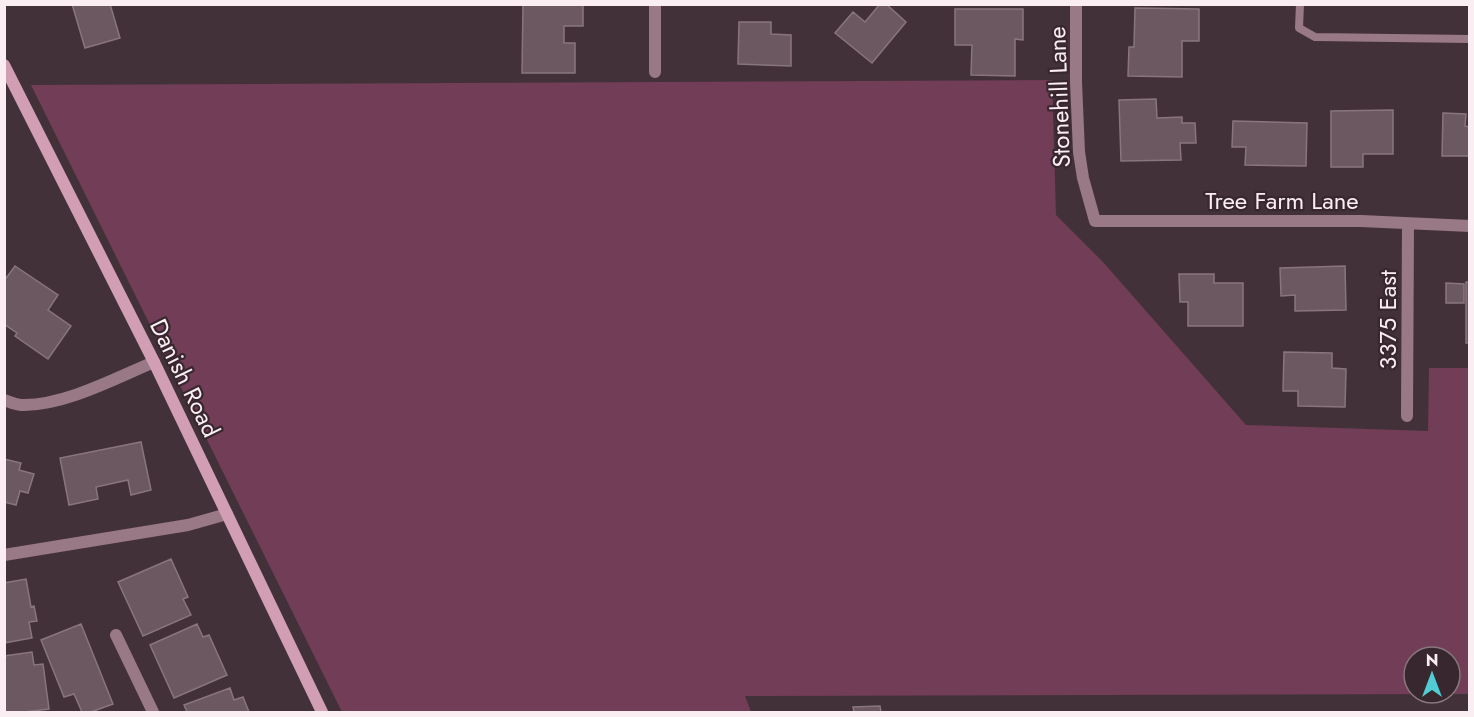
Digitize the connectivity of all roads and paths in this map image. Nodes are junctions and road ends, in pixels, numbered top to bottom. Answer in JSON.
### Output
{"nodes":[{"id":1,"x":655,"y":4,"type":"edge"},
{"id":2,"x":1076,"y":4,"type":"edge"},
{"id":3,"x":1300,"y":4,"type":"edge"},
{"id":4,"x":1470,"y":39,"type":"edge"},
{"id":5,"x":4,"y":65,"type":"edge"},
{"id":6,"x":655,"y":72,"type":"dead end"},
{"id":7,"x":1095,"y":221,"type":"joint"},
{"id":8,"x":1408,"y":224,"type":"junction"},
{"id":9,"x":1470,"y":226,"type":"edge"},
{"id":10,"x":154,"y":362,"type":"junction"},
{"id":11,"x":4,"y":400,"type":"edge"},
{"id":12,"x":1407,"y":416,"type":"dead end"},
{"id":13,"x":227,"y":514,"type":"junction"},
{"id":14,"x":4,"y":555,"type":"edge"},
{"id":15,"x":116,"y":635,"type":"dead end"},
{"id":16,"x":153,"y":712,"type":"edge"},
{"id":17,"x":322,"y":712,"type":"edge"}],
"edges":[{"from":1,"to":6,"type":"street"},
{"from":2,"to":7,"type":"street","name":"Stonehill Lane"},
{"from":3,"to":4,"type":"lane"},
{"from":5,"to":10,"type":"street","name":"Danish Road"},
{"from":7,"to":8,"type":"street","name":"Tree Farm Lane"},
{"from":8,"to":9,"type":"street","name":"Tree Farm Lane"},
{"from":8,"to":12,"type":"street","name":"3375 East"},
{"from":10,"to":11,"type":"street"},
{"from":10,"to":13,"type":"street","name":"Danish Road"},
{"from":13,"to":14,"type":"street"},
{"from":13,"to":17,"type":"street","name":"Danish Road"},
{"from":15,"to":16,"type":"street"}]}
